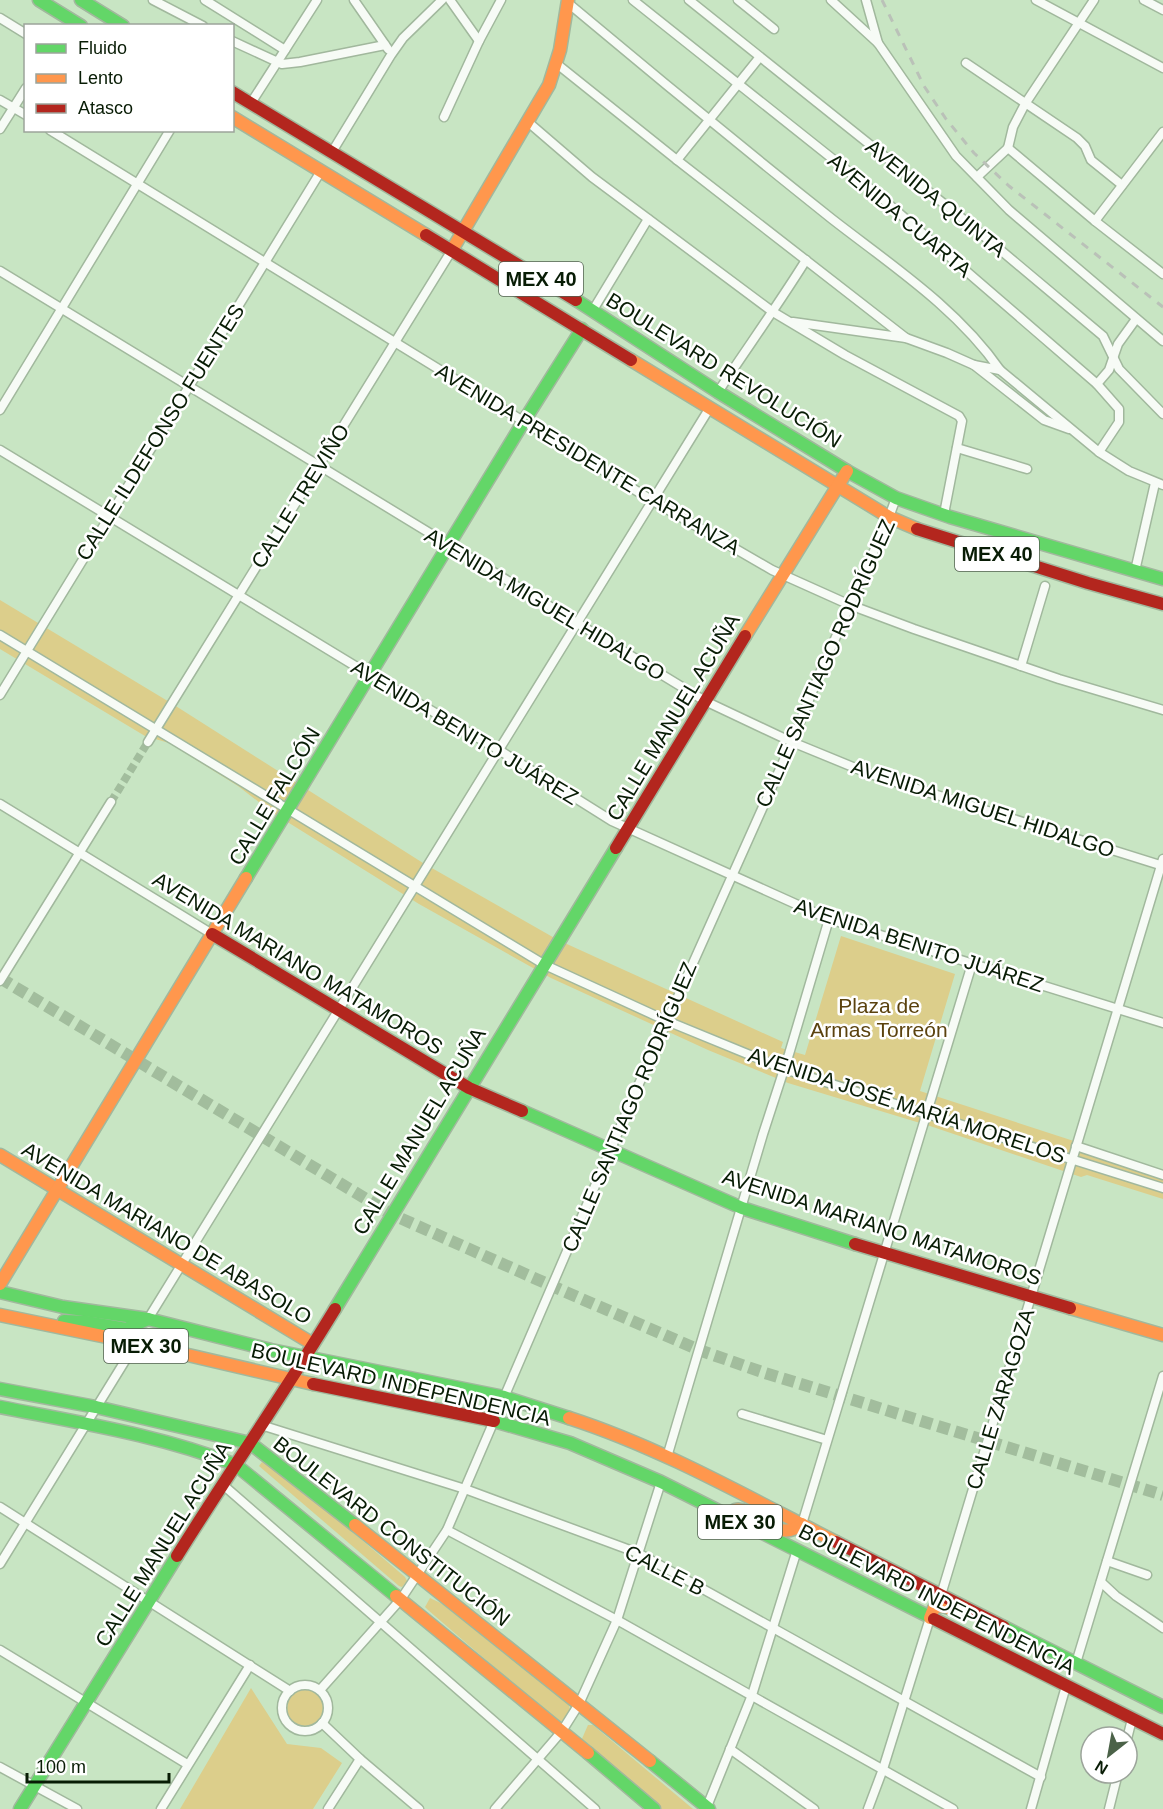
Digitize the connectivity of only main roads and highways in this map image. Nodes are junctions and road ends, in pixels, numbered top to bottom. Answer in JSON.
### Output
{"nodes":[{"id":1,"x":39,"y":0,"type":"edge"},
{"id":2,"x":84,"y":1,"type":"edge"},
{"id":3,"x":568,"y":2,"type":"edge"},
{"id":4,"x":67,"y":22,"type":"edge"},
{"id":5,"x":120,"y":24,"type":"edge"},
{"id":6,"x":234,"y":93,"type":"edge"},
{"id":7,"x":234,"y":118,"type":"edge"},
{"id":8,"x":463,"y":232,"type":"junction"},
{"id":9,"x":452,"y":250,"type":"junction"},
{"id":10,"x":582,"y":329,"type":"junction"},
{"id":11,"x":847,"y":471,"type":"junction"},
{"id":12,"x":838,"y":486,"type":"junction"},
{"id":13,"x":1163,"y":579,"type":"edge"},
{"id":14,"x":1163,"y":604,"type":"edge"},
{"id":15,"x":212,"y":934,"type":"junction"},
{"id":16,"x":469,"y":1088,"type":"junction"},
{"id":17,"x":0,"y":1155,"type":"edge"},
{"id":18,"x":57,"y":1190,"type":"junction"},
{"id":19,"x":0,"y":1284,"type":"edge"},
{"id":20,"x":0,"y":1292,"type":"edge"},
{"id":21,"x":0,"y":1315,"type":"edge"},
{"id":22,"x":148,"y":1319,"type":"junction"},
{"id":23,"x":44,"y":1324,"type":"junction"},
{"id":24,"x":1163,"y":1335,"type":"edge"},
{"id":25,"x":313,"y":1344,"type":"junction"},
{"id":26,"x":306,"y":1356,"type":"junction"},
{"id":27,"x":292,"y":1380,"type":"junction"},
{"id":28,"x":0,"y":1389,"type":"edge"},
{"id":29,"x":0,"y":1407,"type":"edge"},
{"id":30,"x":249,"y":1443,"type":"junction"},
{"id":31,"x":236,"y":1465,"type":"junction"},
{"id":32,"x":727,"y":1515,"type":"junction"},
{"id":33,"x":802,"y":1524,"type":"junction"},
{"id":34,"x":930,"y":1618,"type":"junction"},
{"id":35,"x":996,"y":1622,"type":"junction"},
{"id":36,"x":1163,"y":1707,"type":"edge"},
{"id":37,"x":1163,"y":1734,"type":"edge"},
{"id":38,"x":707,"y":1808,"type":"edge"},
{"id":39,"x":20,"y":1809,"type":"edge"},
{"id":40,"x":654,"y":1809,"type":"edge"}],
"edges":[{"from":1,"to":4,"type":"main road"},
{"from":2,"to":5,"type":"main road"},
{"from":3,"to":8,"type":"main road"},
{"from":6,"to":8,"type":"main road","name":"BOULEVARD REVOLUCIÓN","number":"MEX 40"},
{"from":7,"to":9,"type":"main road","number":"MEX 40"},
{"from":8,"to":9,"type":"main road"},
{"from":8,"to":11,"type":"main road","name":"BOULEVARD REVOLUCIÓN","number":"MEX 40"},
{"from":9,"to":10,"type":"main road","number":"MEX 40"},
{"from":10,"to":12,"type":"main road","number":"MEX 40"},
{"from":10,"to":15,"type":"main road","name":"CALLE FALCÓN"},
{"from":11,"to":12,"type":"main road","name":"CALLE MANUEL ACUÑA"},
{"from":11,"to":13,"type":"main road","name":"BOULEVARD REVOLUCIÓN","number":"MEX 40"},
{"from":12,"to":14,"type":"main road","number":"MEX 40"},
{"from":12,"to":16,"type":"main road","name":"CALLE MANUEL ACUÑA"},
{"from":15,"to":16,"type":"main road","name":"AVENIDA MARIANO MATAMOROS"},
{"from":15,"to":18,"type":"main road","name":"CALLE FALCÓN"},
{"from":16,"to":24,"type":"main road","name":"AVENIDA MARIANO MATAMOROS"},
{"from":16,"to":25,"type":"main road","name":"CALLE MANUEL ACUÑA"},
{"from":17,"to":18,"type":"main road","name":"AVENIDA MARIANO DE ABASOLO"},
{"from":18,"to":19,"type":"main road","name":"CALLE FALCÓN"},
{"from":18,"to":25,"type":"main road","name":"AVENIDA MARIANO DE ABASOLO"},
{"from":20,"to":22,"type":"main road","name":"BOULEVARD INDEPENDENCIA","number":"MEX 30"},
{"from":21,"to":23,"type":"main road","name":"BOULEVARD INDEPENDENCIA","number":"MEX 30"},
{"from":22,"to":23,"type":"main road"},
{"from":22,"to":26,"type":"main road","name":"BOULEVARD INDEPENDENCIA","number":"MEX 30"},
{"from":23,"to":27,"type":"main road","name":"BOULEVARD INDEPENDENCIA","number":"MEX 30"},
{"from":25,"to":26,"type":"main road","name":"CALLE MANUEL ACUÑA"},
{"from":26,"to":27,"type":"main road","name":"CALLE MANUEL ACUÑA"},
{"from":26,"to":33,"type":"main road","name":"BOULEVARD INDEPENDENCIA","number":"MEX 30"},
{"from":27,"to":30,"type":"main road","name":"CALLE MANUEL ACUÑA"},
{"from":27,"to":32,"type":"main road","name":"BOULEVARD INDEPENDENCIA","number":"MEX 30"},
{"from":28,"to":30,"type":"main road","name":"BOULEVARD CONSTITUCIÓN"},
{"from":29,"to":31,"type":"main road","name":"BOULEVARD CONSTITUCIÓN"},
{"from":30,"to":31,"type":"main road","name":"CALLE MANUEL ACUÑA"},
{"from":30,"to":38,"type":"main road","name":"BOULEVARD CONSTITUCIÓN"},
{"from":31,"to":39,"type":"main road","name":"CALLE MANUEL ACUÑA"},
{"from":31,"to":40,"type":"main road","name":"BOULEVARD CONSTITUCIÓN"},
{"from":32,"to":33,"type":"main road"},
{"from":32,"to":34,"type":"main road","name":"BOULEVARD INDEPENDENCIA","number":"MEX 30"},
{"from":33,"to":35,"type":"main road","name":"BOULEVARD INDEPENDENCIA","number":"MEX 30"},
{"from":34,"to":35,"type":"main road"},
{"from":34,"to":37,"type":"main road","name":"BOULEVARD INDEPENDENCIA","number":"MEX 30"},
{"from":35,"to":36,"type":"main road","name":"BOULEVARD INDEPENDENCIA","number":"MEX 30"}]}
